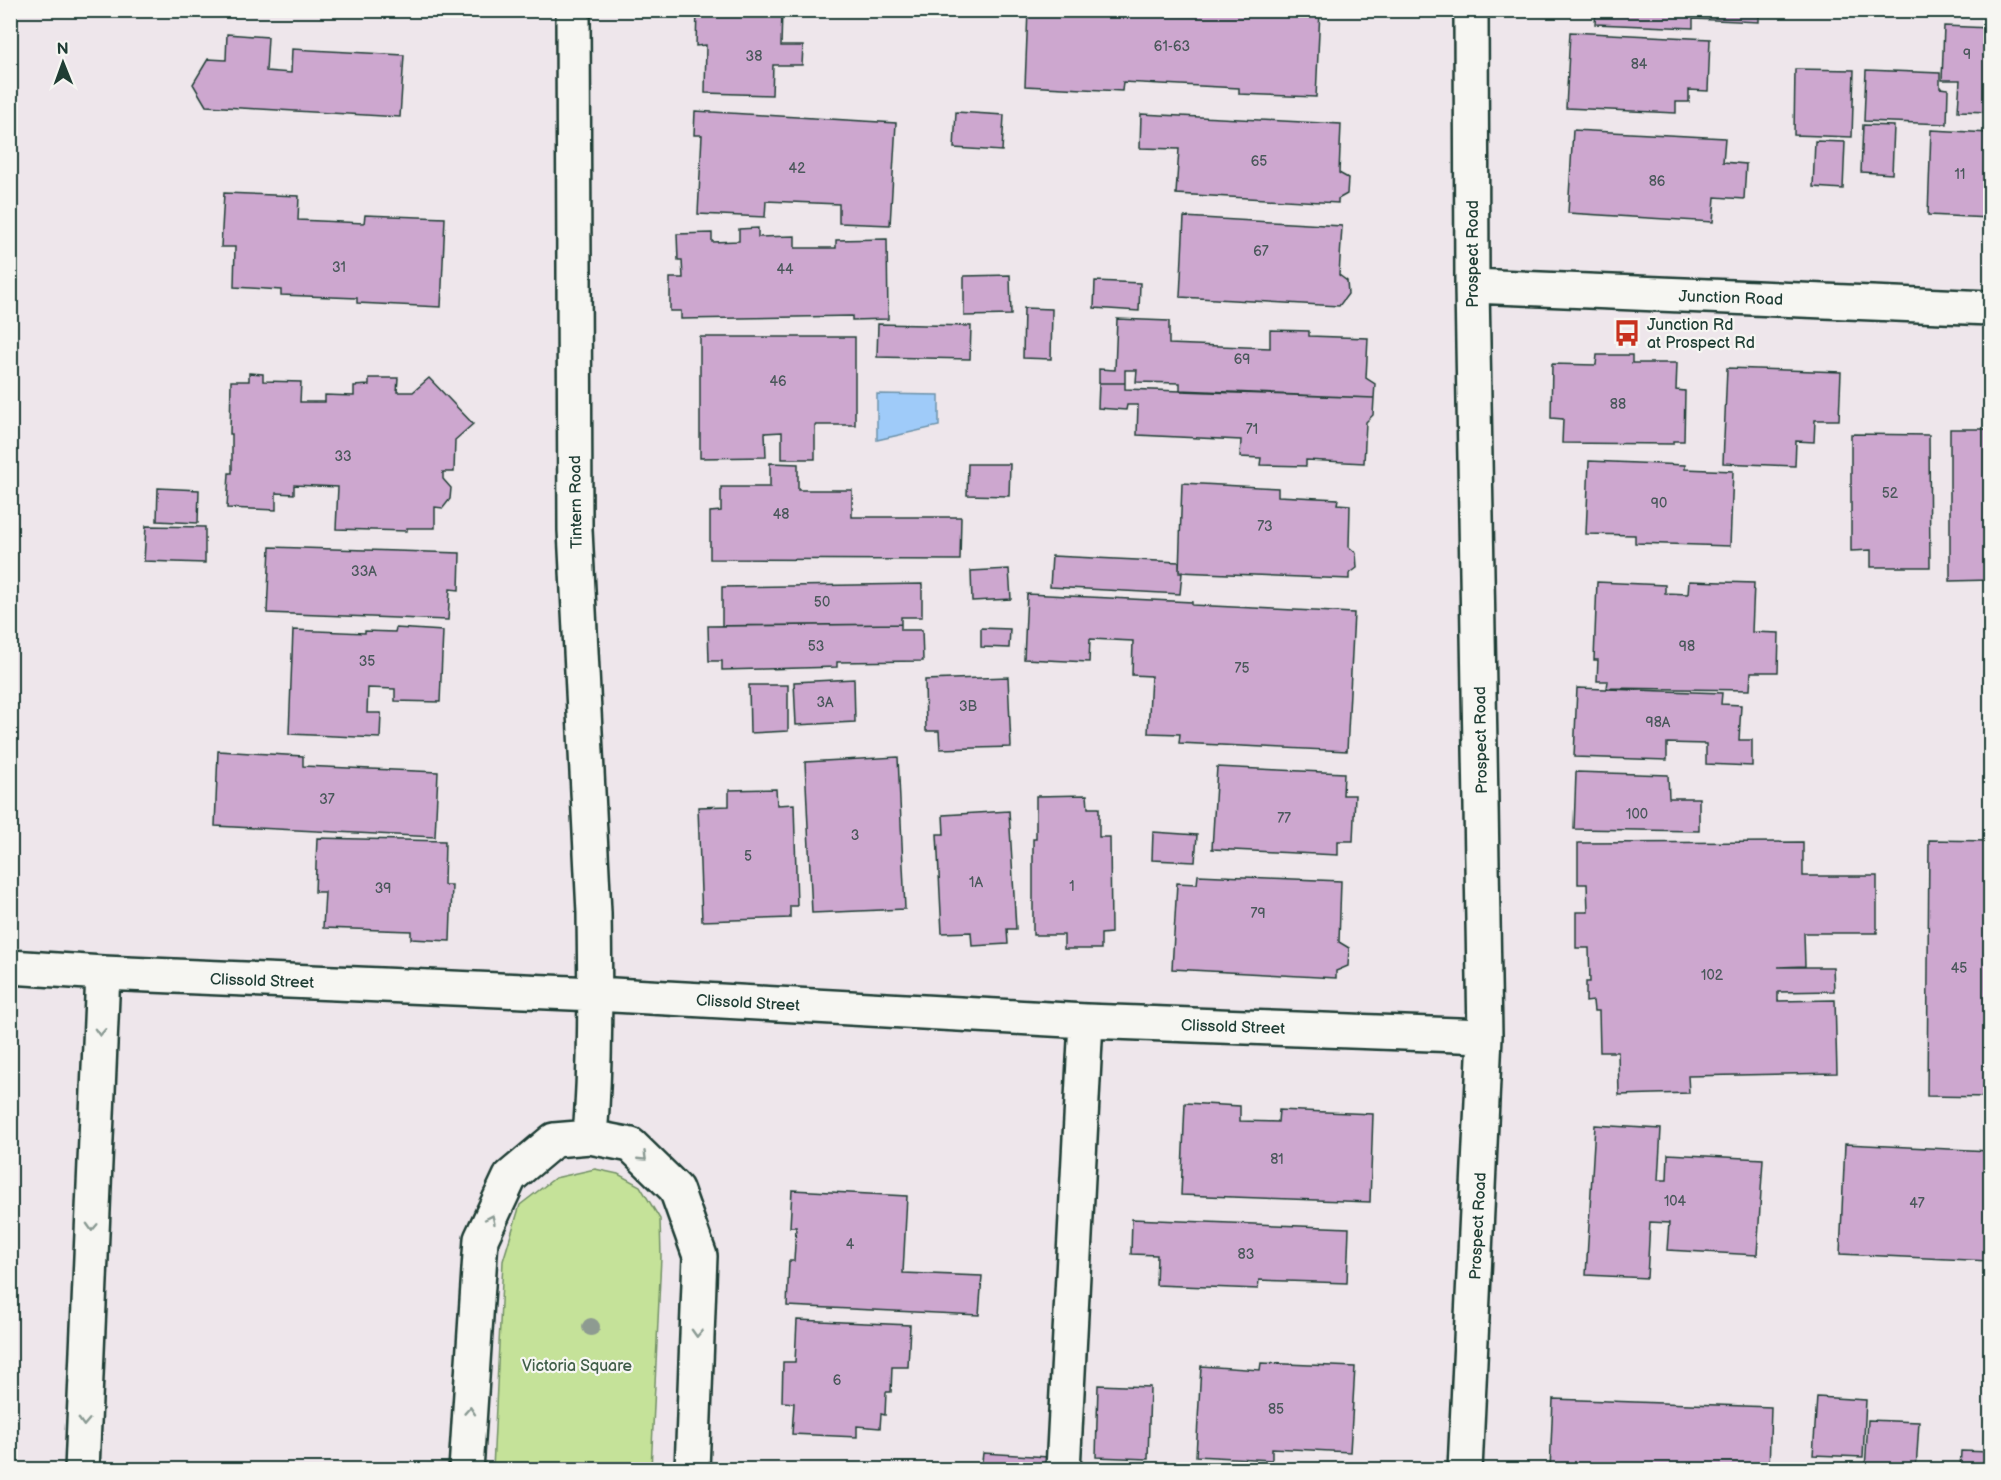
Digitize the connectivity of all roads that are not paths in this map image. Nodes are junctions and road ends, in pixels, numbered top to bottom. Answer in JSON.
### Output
{"nodes":[{"id":1,"x":573,"y":10,"type":"edge"},
{"id":2,"x":1471,"y":10,"type":"edge"},
{"id":3,"x":1472,"y":286,"type":"junction"},
{"id":4,"x":1990,"y":308,"type":"edge"},
{"id":5,"x":10,"y":968,"type":"edge"},
{"id":6,"x":103,"y":974,"type":"junction"},
{"id":7,"x":595,"y":994,"type":"junction"},
{"id":8,"x":1086,"y":1021,"type":"junction"},
{"id":9,"x":1485,"y":1036,"type":"junction"},
{"id":10,"x":590,"y":1137,"type":"junction"},
{"id":11,"x":82,"y":1470,"type":"edge"},
{"id":12,"x":466,"y":1470,"type":"edge"},
{"id":13,"x":692,"y":1470,"type":"edge"},
{"id":14,"x":1064,"y":1470,"type":"edge"},
{"id":15,"x":1465,"y":1470,"type":"edge"}],
"edges":[{"from":1,"to":7,"type":"street","name":"Tintern Road"},
{"from":2,"to":3,"type":"street","name":"Prospect Road"},
{"from":3,"to":4,"type":"street","name":"Junction Road"},
{"from":3,"to":9,"type":"street","name":"Prospect Road"},
{"from":5,"to":6,"type":"street","name":"Clissold Street"},
{"from":6,"to":7,"type":"street","name":"Clissold Street"},
{"from":6,"to":11,"type":"street","one_way":true},
{"from":7,"to":8,"type":"street","name":"Clissold Street"},
{"from":7,"to":10,"type":"street"},
{"from":8,"to":9,"type":"street","name":"Clissold Street"},
{"from":8,"to":14,"type":"street"},
{"from":9,"to":15,"type":"street","name":"Prospect Road"},
{"from":12,"to":10,"type":"street","one_way":true},
{"from":10,"to":13,"type":"street","one_way":true}]}
